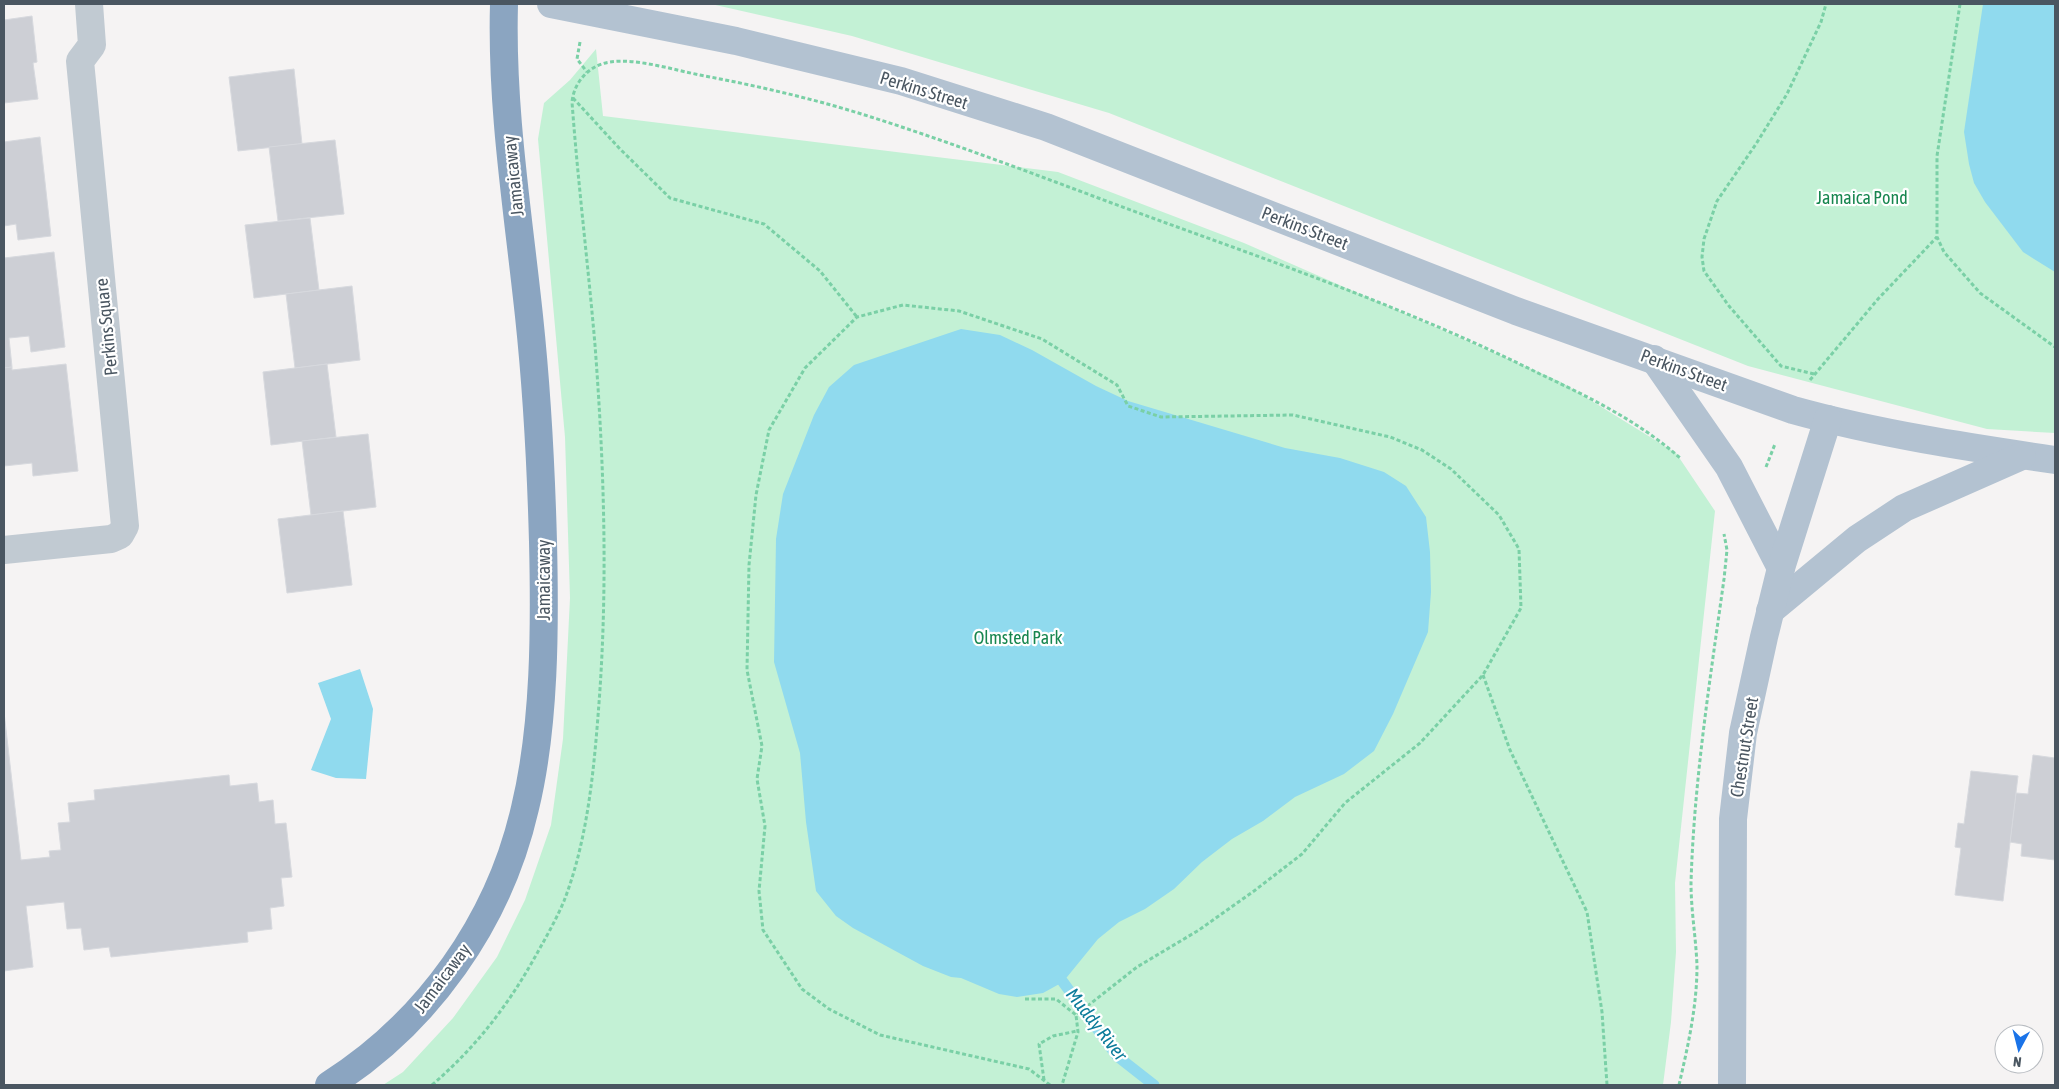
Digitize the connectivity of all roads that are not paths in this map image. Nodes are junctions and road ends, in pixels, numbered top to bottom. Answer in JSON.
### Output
{"nodes":[{"id":1,"x":89,"y":4,"type":"edge"},
{"id":2,"x":504,"y":4,"type":"edge"},
{"id":3,"x":551,"y":4,"type":"edge"},
{"id":4,"x":1654,"y":359,"type":"junction"},
{"id":5,"x":1828,"y":419,"type":"junction"},
{"id":6,"x":2022,"y":456,"type":"junction"},
{"id":7,"x":2055,"y":460,"type":"edge"},
{"id":8,"x":4,"y":550,"type":"edge"},
{"id":9,"x":1781,"y":568,"type":"junction"},
{"id":10,"x":1770,"y":610,"type":"junction"},
{"id":11,"x":329,"y":1085,"type":"edge"},
{"id":12,"x":1732,"y":1085,"type":"edge"}],
"edges":[{"from":1,"to":8,"type":"street","name":"Perkins Square"},
{"from":2,"to":11,"type":"highway","name":"Jamaicaway"},
{"from":3,"to":4,"type":"main road","name":"Perkins Street"},
{"from":4,"to":5,"type":"main road","name":"Perkins Street"},
{"from":4,"to":9,"type":"main road"},
{"from":5,"to":6,"type":"main road","name":"Perkins Street"},
{"from":5,"to":9,"type":"main road","name":"Chestnut Street"},
{"from":6,"to":7,"type":"main road","name":"Perkins Street"},
{"from":6,"to":10,"type":"main road"},
{"from":9,"to":10,"type":"main road","name":"Chestnut Street"},
{"from":10,"to":12,"type":"main road","name":"Chestnut Street"}]}
